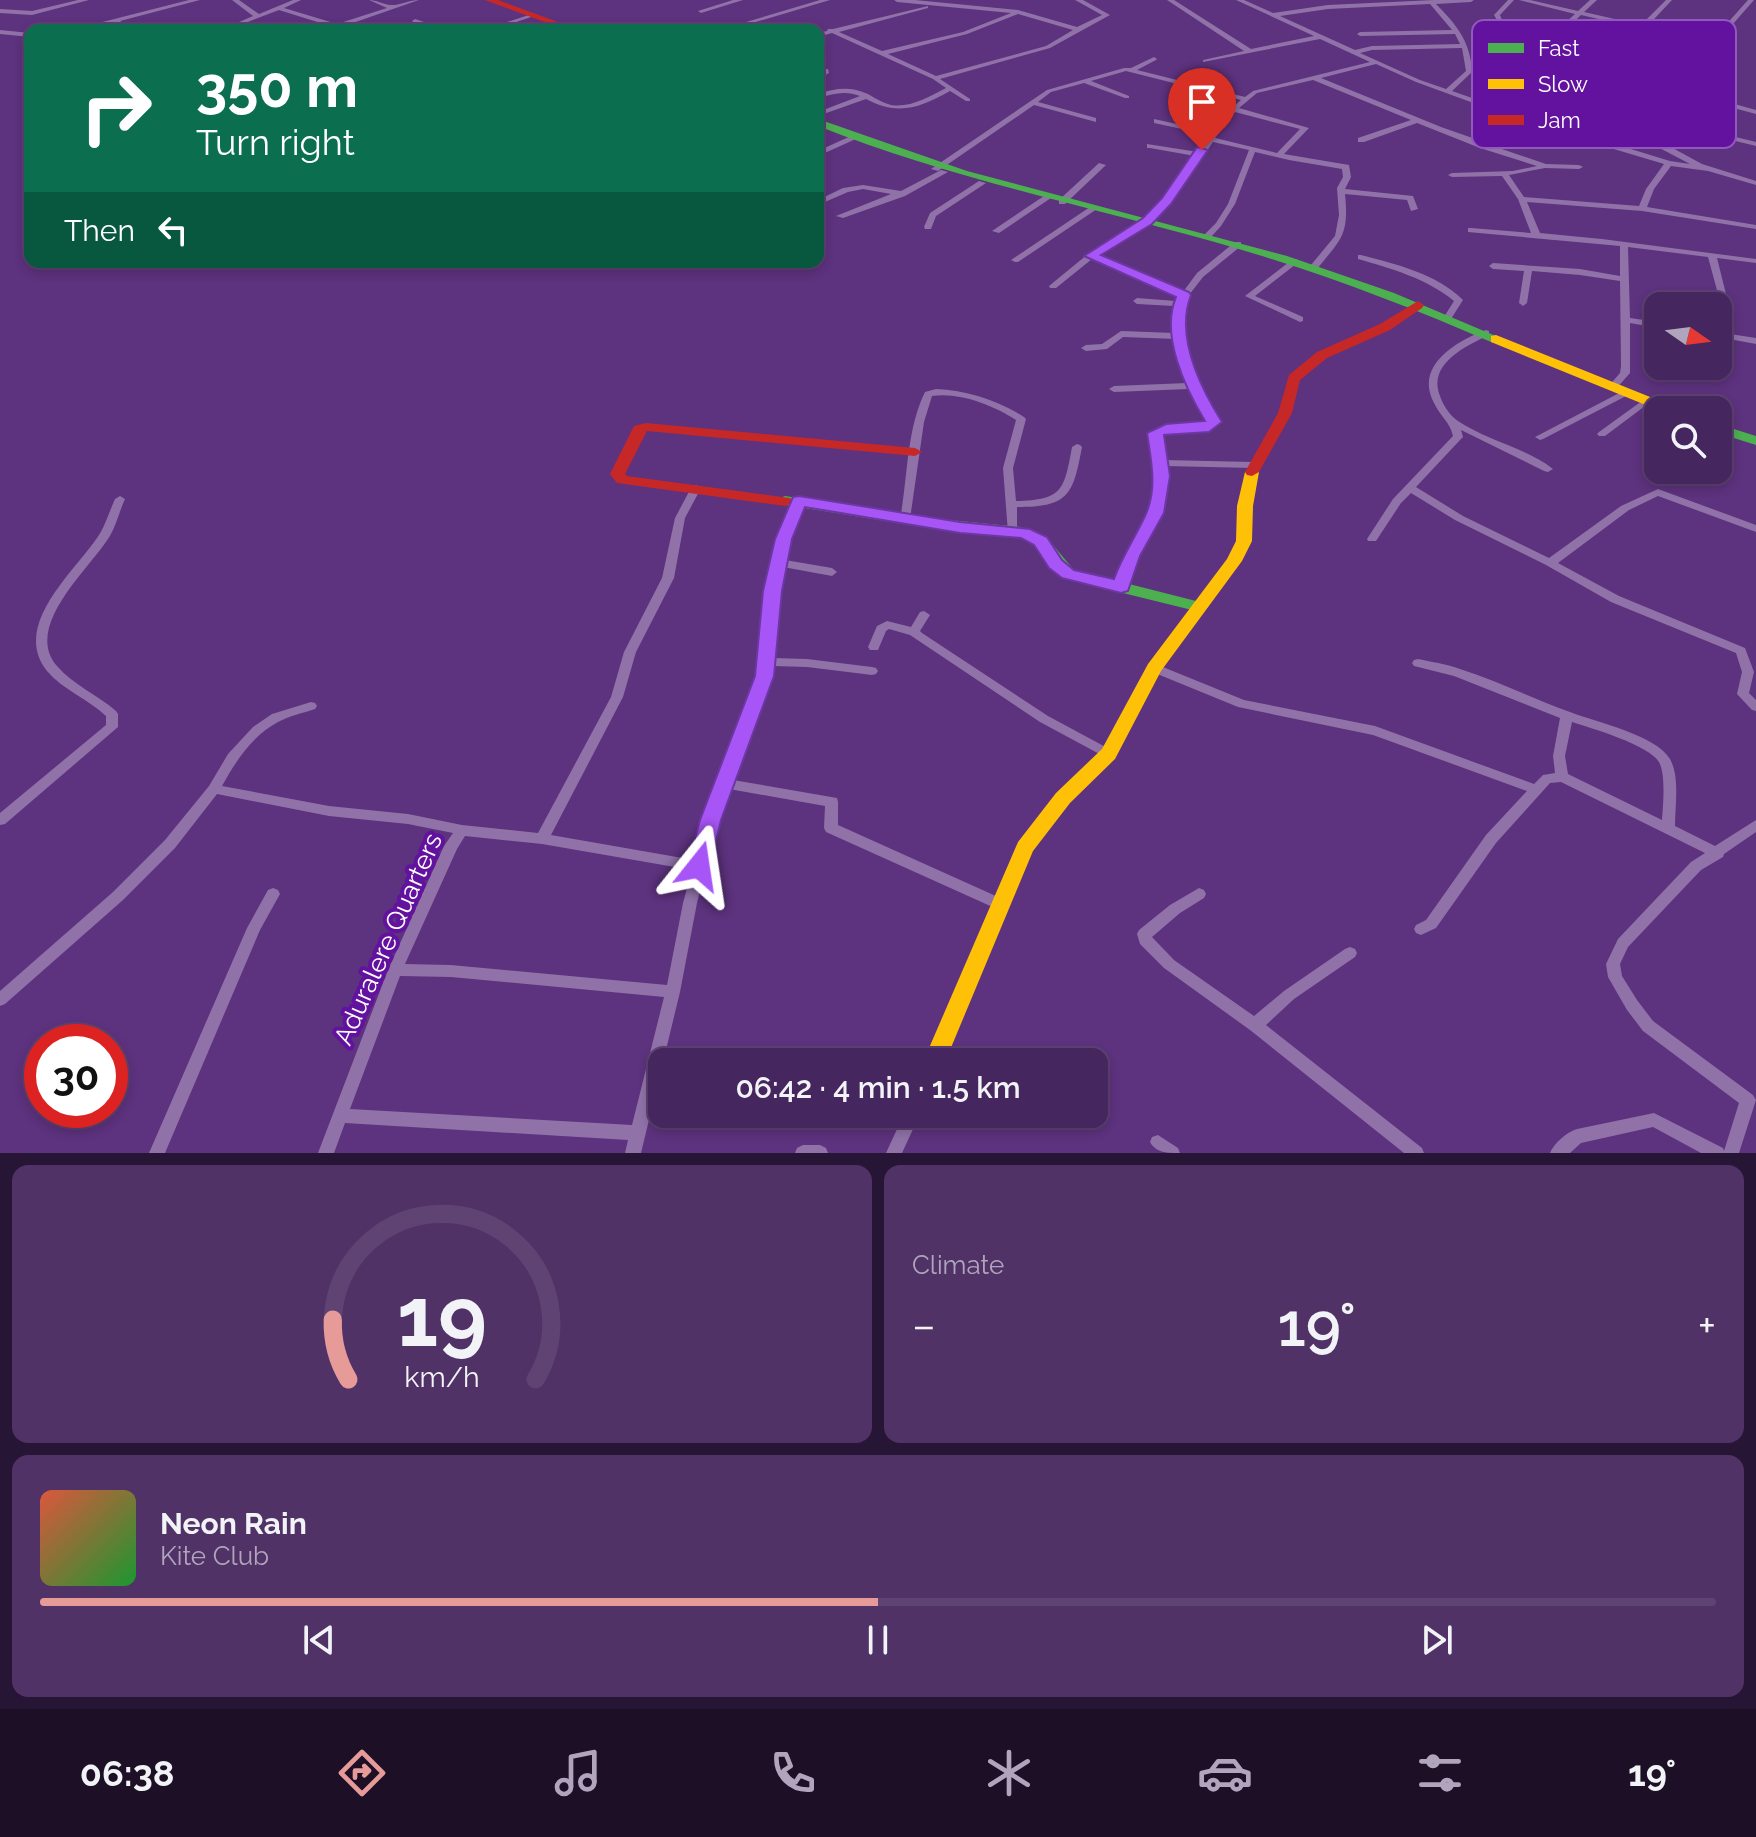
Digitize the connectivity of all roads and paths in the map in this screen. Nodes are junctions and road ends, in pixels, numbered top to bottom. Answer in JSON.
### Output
{"nodes":[{"id":1,"x":86,"y":0,"type":"edge"},
{"id":2,"x":197,"y":0,"type":"edge"},
{"id":3,"x":235,"y":0,"type":"edge"},
{"id":4,"x":298,"y":0,"type":"edge"},
{"id":5,"x":372,"y":0,"type":"edge"},
{"id":6,"x":416,"y":0,"type":"edge"},
{"id":7,"x":489,"y":0,"type":"edge"},
{"id":8,"x":740,"y":0,"type":"edge"},
{"id":9,"x":827,"y":0,"type":"edge"},
{"id":10,"x":897,"y":0,"type":"edge"},
{"id":11,"x":1078,"y":0,"type":"edge"},
{"id":12,"x":1170,"y":0,"type":"edge"},
{"id":13,"x":1239,"y":0,"type":"edge"},
{"id":14,"x":1471,"y":0,"type":"edge"},
{"id":15,"x":1511,"y":0,"type":"edge"},
{"id":16,"x":1522,"y":0,"type":"edge"},
{"id":17,"x":1594,"y":0,"type":"edge"},
{"id":18,"x":1669,"y":0,"type":"edge"},
{"id":19,"x":1751,"y":0,"type":"edge"},
{"id":20,"x":810,"y":2,"type":"edge"},
{"id":21,"x":1345,"y":3,"type":"edge"},
{"id":22,"x":1432,"y":3,"type":"junction"},
{"id":23,"x":932,"y":4,"type":"junction"},
{"id":24,"x":279,"y":8,"type":"junction"},
{"id":25,"x":393,"y":8,"type":"junction"},
{"id":26,"x":1743,"y":10,"type":"junction"},
{"id":27,"x":0,"y":11,"type":"edge"},
{"id":28,"x":701,"y":11,"type":"dead end"},
{"id":29,"x":1018,"y":12,"type":"junction"},
{"id":30,"x":1756,"y":12,"type":"edge"},
{"id":31,"x":1583,"y":13,"type":"junction"},
{"id":32,"x":1273,"y":15,"type":"junction"},
{"id":33,"x":258,"y":16,"type":"junction"},
{"id":34,"x":531,"y":16,"type":"junction"},
{"id":35,"x":115,"y":20,"type":"junction"},
{"id":36,"x":1500,"y":20,"type":"edge"},
{"id":37,"x":1576,"y":20,"type":"edge"},
{"id":38,"x":1612,"y":20,"type":"edge"},
{"id":39,"x":1648,"y":20,"type":"edge"},
{"id":40,"x":1734,"y":20,"type":"edge"},
{"id":41,"x":415,"y":21,"type":"dead end"},
{"id":42,"x":99,"y":24,"type":"edge"},
{"id":43,"x":121,"y":24,"type":"edge"},
{"id":44,"x":238,"y":24,"type":"edge"},
{"id":45,"x":331,"y":24,"type":"edge"},
{"id":46,"x":344,"y":24,"type":"edge"},
{"id":47,"x":424,"y":24,"type":"edge"},
{"id":48,"x":505,"y":24,"type":"edge"},
{"id":49,"x":556,"y":24,"type":"edge"},
{"id":50,"x":742,"y":24,"type":"edge"},
{"id":51,"x":1077,"y":29,"type":"junction"},
{"id":52,"x":830,"y":30,"type":"junction"},
{"id":53,"x":0,"y":32,"type":"edge"},
{"id":54,"x":824,"y":32,"type":"edge"},
{"id":55,"x":1458,"y":32,"type":"junction"},
{"id":56,"x":24,"y":34,"type":"edge"},
{"id":57,"x":1360,"y":34,"type":"dead end"},
{"id":58,"x":1321,"y":37,"type":"junction"},
{"id":59,"x":1465,"y":46,"type":"junction"},
{"id":60,"x":1249,"y":51,"type":"junction"},
{"id":61,"x":1354,"y":52,"type":"junction"},
{"id":62,"x":882,"y":54,"type":"junction"},
{"id":63,"x":1154,"y":59,"type":"dead end"},
{"id":64,"x":1205,"y":61,"type":"dead end"},
{"id":65,"x":1374,"y":63,"type":"junction"},
{"id":66,"x":1132,"y":70,"type":"junction"},
{"id":67,"x":935,"y":78,"type":"junction"},
{"id":68,"x":1314,"y":78,"type":"junction"},
{"id":69,"x":1084,"y":81,"type":"junction"},
{"id":70,"x":949,"y":89,"type":"junction"},
{"id":71,"x":1448,"y":91,"type":"junction"},
{"id":72,"x":824,"y":94,"type":"edge"},
{"id":73,"x":867,"y":96,"type":"junction"},
{"id":74,"x":1127,"y":97,"type":"dead end"},
{"id":75,"x":1246,"y":99,"type":"junction"},
{"id":76,"x":968,"y":100,"type":"dead end"},
{"id":77,"x":1472,"y":100,"type":"edge"},
{"id":78,"x":1032,"y":102,"type":"junction"},
{"id":79,"x":1736,"y":106,"type":"edge"},
{"id":80,"x":1233,"y":109,"type":"junction"},
{"id":81,"x":1756,"y":111,"type":"edge"},
{"id":82,"x":824,"y":112,"type":"edge"},
{"id":83,"x":1093,"y":120,"type":"dead end"},
{"id":84,"x":1157,"y":121,"type":"dead end"},
{"id":85,"x":1415,"y":121,"type":"junction"},
{"id":86,"x":824,"y":125,"type":"edge"},
{"id":87,"x":1212,"y":136,"type":"junction"},
{"id":88,"x":854,"y":138,"type":"junction"},
{"id":89,"x":1736,"y":139,"type":"edge"},
{"id":90,"x":1361,"y":140,"type":"dead end"},
{"id":91,"x":1472,"y":142,"type":"edge"},
{"id":92,"x":1756,"y":144,"type":"edge"},
{"id":93,"x":1150,"y":146,"type":"dead end"},
{"id":94,"x":1489,"y":148,"type":"edge"},
{"id":95,"x":1619,"y":148,"type":"edge"},
{"id":96,"x":1667,"y":148,"type":"edge"},
{"id":97,"x":1253,"y":149,"type":"junction"},
{"id":98,"x":824,"y":150,"type":"dead end"},
{"id":99,"x":1199,"y":154,"type":"junction"},
{"id":100,"x":1279,"y":155,"type":"junction"},
{"id":101,"x":1669,"y":163,"type":"junction"},
{"id":102,"x":1102,"y":165,"type":"dead end"},
{"id":103,"x":1545,"y":166,"type":"junction"},
{"id":104,"x":1579,"y":167,"type":"dead end"},
{"id":105,"x":1707,"y":169,"type":"junction"},
{"id":106,"x":940,"y":170,"type":"junction"},
{"id":107,"x":1504,"y":173,"type":"junction"},
{"id":108,"x":1452,"y":175,"type":"dead end"},
{"id":109,"x":982,"y":183,"type":"junction"},
{"id":110,"x":1756,"y":183,"type":"edge"},
{"id":111,"x":1341,"y":191,"type":"junction"},
{"id":112,"x":897,"y":195,"type":"junction"},
{"id":113,"x":1522,"y":199,"type":"junction"},
{"id":114,"x":824,"y":200,"type":"edge"},
{"id":115,"x":1054,"y":200,"type":"junction"},
{"id":116,"x":1093,"y":209,"type":"junction"},
{"id":117,"x":1414,"y":209,"type":"dead end"},
{"id":118,"x":1642,"y":209,"type":"junction"},
{"id":119,"x":840,"y":216,"type":"dead end"},
{"id":120,"x":1147,"y":221,"type":"junction"},
{"id":121,"x":928,"y":227,"type":"dead end"},
{"id":122,"x":1756,"y":227,"type":"edge"},
{"id":123,"x":1471,"y":230,"type":"dead end"},
{"id":124,"x":996,"y":231,"type":"dead end"},
{"id":125,"x":1536,"y":234,"type":"junction"},
{"id":126,"x":1208,"y":235,"type":"junction"},
{"id":127,"x":1238,"y":244,"type":"junction"},
{"id":128,"x":1624,"y":244,"type":"junction"},
{"id":129,"x":1712,"y":255,"type":"junction"},
{"id":130,"x":1091,"y":256,"type":"junction"},
{"id":131,"x":1361,"y":257,"type":"dead end"},
{"id":132,"x":1015,"y":260,"type":"dead end"},
{"id":133,"x":1296,"y":261,"type":"junction"},
{"id":134,"x":1756,"y":261,"type":"edge"},
{"id":135,"x":1493,"y":266,"type":"dead end"},
{"id":136,"x":1314,"y":267,"type":"junction"},
{"id":137,"x":1528,"y":269,"type":"junction"},
{"id":138,"x":1623,"y":279,"type":"junction"},
{"id":139,"x":1053,"y":286,"type":"dead end"},
{"id":140,"x":1721,"y":292,"type":"edge"},
{"id":141,"x":1184,"y":295,"type":"junction"},
{"id":142,"x":1137,"y":301,"type":"dead end"},
{"id":143,"x":1523,"y":303,"type":"dead end"},
{"id":144,"x":1178,"y":304,"type":"junction"},
{"id":145,"x":1418,"y":305,"type":"junction"},
{"id":146,"x":1448,"y":317,"type":"junction"},
{"id":147,"x":1300,"y":319,"type":"dead end"},
{"id":148,"x":1625,"y":320,"type":"junction"},
{"id":149,"x":1644,"y":323,"type":"edge"},
{"id":150,"x":1486,"y":333,"type":"junction"},
{"id":151,"x":1180,"y":336,"type":"junction"},
{"id":152,"x":1732,"y":337,"type":"edge"},
{"id":153,"x":1756,"y":341,"type":"edge"},
{"id":154,"x":1086,"y":348,"type":"dead end"},
{"id":155,"x":1192,"y":386,"type":"junction"},
{"id":156,"x":1114,"y":389,"type":"dead end"},
{"id":157,"x":1619,"y":390,"type":"junction"},
{"id":158,"x":1644,"y":400,"type":"edge"},
{"id":159,"x":1644,"y":402,"type":"edge"},
{"id":160,"x":1454,"y":422,"type":"junction"},
{"id":161,"x":1732,"y":432,"type":"edge"},
{"id":162,"x":1602,"y":434,"type":"dead end"},
{"id":163,"x":1540,"y":437,"type":"dead end"},
{"id":164,"x":1756,"y":440,"type":"edge"},
{"id":165,"x":1077,"y":447,"type":"dead end"},
{"id":166,"x":915,"y":452,"type":"junction"},
{"id":167,"x":1161,"y":463,"type":"junction"},
{"id":168,"x":1253,"y":465,"type":"junction"},
{"id":169,"x":1548,"y":469,"type":"dead end"},
{"id":170,"x":696,"y":488,"type":"junction"},
{"id":171,"x":1410,"y":488,"type":"junction"},
{"id":172,"x":120,"y":499,"type":"dead end"},
{"id":173,"x":799,"y":501,"type":"junction"},
{"id":174,"x":1013,"y":504,"type":"junction"},
{"id":175,"x":905,"y":519,"type":"junction"},
{"id":176,"x":1756,"y":529,"type":"edge"},
{"id":177,"x":1012,"y":531,"type":"junction"},
{"id":178,"x":1372,"y":539,"type":"dead end"},
{"id":179,"x":779,"y":563,"type":"junction"},
{"id":180,"x":1550,"y":563,"type":"junction"},
{"id":181,"x":832,"y":572,"type":"dead end"},
{"id":182,"x":1121,"y":587,"type":"junction"},
{"id":183,"x":1200,"y":607,"type":"junction"},
{"id":184,"x":924,"y":615,"type":"dead end"},
{"id":185,"x":914,"y":632,"type":"junction"},
{"id":186,"x":874,"y":647,"type":"dead end"},
{"id":187,"x":767,"y":662,"type":"junction"},
{"id":188,"x":1418,"y":663,"type":"dead end"},
{"id":189,"x":1154,"y":668,"type":"junction"},
{"id":190,"x":872,"y":671,"type":"dead end"},
{"id":191,"x":311,"y":706,"type":"dead end"},
{"id":192,"x":1756,"y":707,"type":"edge"},
{"id":193,"x":1567,"y":716,"type":"junction"},
{"id":194,"x":1109,"y":754,"type":"junction"},
{"id":195,"x":1562,"y":777,"type":"junction"},
{"id":196,"x":724,"y":783,"type":"junction"},
{"id":197,"x":214,"y":789,"type":"junction"},
{"id":198,"x":1535,"y":789,"type":"junction"},
{"id":199,"x":0,"y":820,"type":"edge"},
{"id":200,"x":1756,"y":825,"type":"edge"},
{"id":201,"x":1669,"y":829,"type":"junction"},
{"id":202,"x":462,"y":830,"type":"junction"},
{"id":203,"x":542,"y":839,"type":"junction"},
{"id":204,"x":1718,"y":853,"type":"junction"},
{"id":205,"x":699,"y":866,"type":"junction"},
{"id":206,"x":273,"y":894,"type":"dead end"},
{"id":207,"x":1199,"y":894,"type":"dead end"},
{"id":208,"x":1002,"y":905,"type":"junction"},
{"id":209,"x":1421,"y":929,"type":"dead end"},
{"id":210,"x":1350,"y":953,"type":"dead end"},
{"id":211,"x":395,"y":970,"type":"junction"},
{"id":212,"x":673,"y":992,"type":"junction"},
{"id":213,"x":0,"y":1000,"type":"edge"},
{"id":214,"x":1255,"y":1025,"type":"junction"},
{"id":215,"x":940,"y":1048,"type":"edge"},
{"id":216,"x":1752,"y":1094,"type":"edge"},
{"id":217,"x":341,"y":1116,"type":"junction"},
{"id":218,"x":906,"y":1128,"type":"edge"},
{"id":219,"x":638,"y":1133,"type":"junction"},
{"id":220,"x":1158,"y":1142,"type":"dead end"},
{"id":221,"x":157,"y":1153,"type":"edge"},
{"id":222,"x":326,"y":1153,"type":"edge"},
{"id":223,"x":633,"y":1153,"type":"edge"},
{"id":224,"x":803,"y":1153,"type":"edge"},
{"id":225,"x":820,"y":1153,"type":"edge"},
{"id":226,"x":894,"y":1153,"type":"edge"},
{"id":227,"x":1172,"y":1153,"type":"edge"},
{"id":228,"x":1416,"y":1153,"type":"edge"},
{"id":229,"x":1558,"y":1153,"type":"edge"},
{"id":230,"x":1717,"y":1153,"type":"edge"},
{"id":231,"x":1731,"y":1153,"type":"edge"}],
"edges":[{"from":1,"to":27,"type":"street"},
{"from":2,"to":35,"type":"street"},
{"from":3,"to":33,"type":"street"},
{"from":4,"to":24,"type":"street"},
{"from":5,"to":25,"type":"street"},
{"from":6,"to":25,"type":"street"},
{"from":7,"to":34,"type":"street"},
{"from":8,"to":28,"type":"street"},
{"from":9,"to":20,"type":"street"},
{"from":10,"to":23,"type":"street"},
{"from":11,"to":51,"type":"street"},
{"from":12,"to":60,"type":"street"},
{"from":13,"to":32,"type":"street"},
{"from":14,"to":22,"type":"street"},
{"from":15,"to":36,"type":"street"},
{"from":16,"to":31,"type":"street"},
{"from":17,"to":31,"type":"street"},
{"from":18,"to":39,"type":"street"},
{"from":19,"to":26,"type":"street"},
{"from":20,"to":50,"type":"street"},
{"from":21,"to":22,"type":"street"},
{"from":21,"to":32,"type":"street"},
{"from":22,"to":55,"type":"street"},
{"from":23,"to":29,"type":"street"},
{"from":23,"to":52,"type":"street"},
{"from":24,"to":33,"type":"street"},
{"from":24,"to":45,"type":"street"},
{"from":25,"to":46,"type":"street"},
{"from":26,"to":30,"type":"street"},
{"from":26,"to":40,"type":"street"},
{"from":29,"to":51,"type":"street"},
{"from":29,"to":62,"type":"street"},
{"from":31,"to":37,"type":"street"},
{"from":31,"to":38,"type":"street"},
{"from":32,"to":58,"type":"street"},
{"from":33,"to":44,"type":"street"},
{"from":34,"to":48,"type":"street"},
{"from":34,"to":49,"type":"street"},
{"from":35,"to":42,"type":"street"},
{"from":35,"to":43,"type":"street"},
{"from":41,"to":47,"type":"street"},
{"from":51,"to":67,"type":"street"},
{"from":52,"to":54,"type":"street"},
{"from":52,"to":62,"type":"street"},
{"from":53,"to":56,"type":"street"},
{"from":55,"to":57,"type":"street"},
{"from":55,"to":59,"type":"street"},
{"from":58,"to":60,"type":"street"},
{"from":58,"to":61,"type":"street"},
{"from":59,"to":61,"type":"street"},
{"from":59,"to":71,"type":"street"},
{"from":60,"to":64,"type":"street"},
{"from":61,"to":65,"type":"street"},
{"from":62,"to":67,"type":"street"},
{"from":63,"to":66,"type":"street"},
{"from":65,"to":68,"type":"street"},
{"from":65,"to":71,"type":"street"},
{"from":66,"to":69,"type":"street"},
{"from":66,"to":75,"type":"street"},
{"from":67,"to":70,"type":"street"},
{"from":68,"to":75,"type":"street"},
{"from":68,"to":85,"type":"street"},
{"from":69,"to":74,"type":"street"},
{"from":69,"to":78,"type":"street"},
{"from":70,"to":73,"type":"street"},
{"from":70,"to":76,"type":"street"},
{"from":71,"to":77,"type":"street"},
{"from":72,"to":73,"type":"street"},
{"from":73,"to":82,"type":"street"},
{"from":75,"to":80,"type":"street"},
{"from":78,"to":83,"type":"street"},
{"from":78,"to":106,"type":"street"},
{"from":79,"to":81,"type":"street"},
{"from":80,"to":87,"type":"street"},
{"from":80,"to":100,"type":"street"},
{"from":84,"to":87,"type":"street"},
{"from":85,"to":90,"type":"street"},
{"from":85,"to":91,"type":"street"},
{"from":86,"to":88,"type":"street"},
{"from":87,"to":97,"type":"street"},
{"from":87,"to":99,"type":"street"},
{"from":88,"to":98,"type":"street"},
{"from":88,"to":106,"type":"street"},
{"from":89,"to":92,"type":"street"},
{"from":93,"to":99,"type":"street"},
{"from":94,"to":103,"type":"street"},
{"from":95,"to":101,"type":"street"},
{"from":96,"to":105,"type":"street"},
{"from":97,"to":100,"type":"street"},
{"from":97,"to":126,"type":"street"},
{"from":99,"to":120,"type":"street"},
{"from":100,"to":111,"type":"street"},
{"from":101,"to":105,"type":"street"},
{"from":101,"to":118,"type":"street"},
{"from":102,"to":115,"type":"street"},
{"from":103,"to":104,"type":"street"},
{"from":103,"to":107,"type":"street"},
{"from":105,"to":110,"type":"street"},
{"from":106,"to":109,"type":"street"},
{"from":106,"to":112,"type":"street"},
{"from":107,"to":108,"type":"street"},
{"from":107,"to":113,"type":"street"},
{"from":109,"to":115,"type":"street"},
{"from":109,"to":121,"type":"street"},
{"from":111,"to":117,"type":"street"},
{"from":111,"to":136,"type":"street"},
{"from":112,"to":114,"type":"street"},
{"from":112,"to":119,"type":"street"},
{"from":113,"to":118,"type":"street"},
{"from":113,"to":125,"type":"street"},
{"from":115,"to":116,"type":"street"},
{"from":115,"to":124,"type":"street"},
{"from":116,"to":120,"type":"street"},
{"from":116,"to":132,"type":"street"},
{"from":118,"to":122,"type":"street"},
{"from":120,"to":126,"type":"street"},
{"from":120,"to":130,"type":"street"},
{"from":123,"to":125,"type":"street"},
{"from":125,"to":128,"type":"street"},
{"from":126,"to":127,"type":"street"},
{"from":127,"to":133,"type":"street"},
{"from":127,"to":141,"type":"street"},
{"from":128,"to":129,"type":"street"},
{"from":128,"to":138,"type":"street"},
{"from":129,"to":134,"type":"street"},
{"from":129,"to":140,"type":"street"},
{"from":130,"to":139,"type":"street"},
{"from":130,"to":141,"type":"street"},
{"from":131,"to":146,"type":"street"},
{"from":133,"to":136,"type":"street"},
{"from":133,"to":147,"type":"street"},
{"from":135,"to":137,"type":"street"},
{"from":136,"to":145,"type":"street"},
{"from":137,"to":138,"type":"street"},
{"from":137,"to":143,"type":"street"},
{"from":138,"to":148,"type":"street"},
{"from":141,"to":144,"type":"street"},
{"from":142,"to":144,"type":"street"},
{"from":144,"to":151,"type":"street"},
{"from":145,"to":146,"type":"street"},
{"from":145,"to":168,"type":"street"},
{"from":146,"to":150,"type":"street"},
{"from":148,"to":149,"type":"street"},
{"from":148,"to":157,"type":"street"},
{"from":150,"to":157,"type":"street"},
{"from":150,"to":160,"type":"street"},
{"from":151,"to":154,"type":"street"},
{"from":151,"to":155,"type":"street"},
{"from":152,"to":153,"type":"street"},
{"from":155,"to":156,"type":"street"},
{"from":155,"to":167,"type":"street"},
{"from":157,"to":158,"type":"street"},
{"from":157,"to":163,"type":"street"},
{"from":159,"to":162,"type":"street"},
{"from":160,"to":169,"type":"street"},
{"from":160,"to":171,"type":"street"},
{"from":161,"to":164,"type":"street"},
{"from":165,"to":174,"type":"street"},
{"from":166,"to":170,"type":"street"},
{"from":166,"to":174,"type":"street"},
{"from":166,"to":175,"type":"street"},
{"from":167,"to":168,"type":"street"},
{"from":167,"to":182,"type":"street"},
{"from":168,"to":183,"type":"street"},
{"from":170,"to":173,"type":"street"},
{"from":170,"to":203,"type":"street"},
{"from":171,"to":178,"type":"street"},
{"from":171,"to":180,"type":"street"},
{"from":172,"to":199,"type":"street"},
{"from":173,"to":175,"type":"street"},
{"from":173,"to":179,"type":"street"},
{"from":174,"to":177,"type":"street"},
{"from":175,"to":177,"type":"street"},
{"from":176,"to":180,"type":"street"},
{"from":177,"to":182,"type":"street"},
{"from":179,"to":181,"type":"street"},
{"from":179,"to":187,"type":"street"},
{"from":180,"to":192,"type":"street"},
{"from":182,"to":183,"type":"street"},
{"from":183,"to":189,"type":"street"},
{"from":184,"to":185,"type":"street"},
{"from":185,"to":186,"type":"street"},
{"from":185,"to":194,"type":"street"},
{"from":187,"to":190,"type":"street"},
{"from":187,"to":196,"type":"street"},
{"from":188,"to":193,"type":"street"},
{"from":189,"to":194,"type":"street"},
{"from":189,"to":198,"type":"street"},
{"from":191,"to":197,"type":"street"},
{"from":193,"to":195,"type":"street"},
{"from":193,"to":201,"type":"street"},
{"from":194,"to":208,"type":"street"},
{"from":195,"to":198,"type":"street"},
{"from":195,"to":201,"type":"street"},
{"from":196,"to":205,"type":"street"},
{"from":196,"to":208,"type":"street"},
{"from":197,"to":202,"type":"street"},
{"from":197,"to":213,"type":"street"},
{"from":198,"to":209,"type":"street"},
{"from":200,"to":204,"type":"street"},
{"from":201,"to":204,"type":"street"},
{"from":202,"to":203,"type":"street","name":"Aduralere Quarters"},
{"from":202,"to":211,"type":"street","name":"Aduralere Quarters"},
{"from":203,"to":205,"type":"street","name":"Aduralere Quarters"},
{"from":204,"to":216,"type":"street"},
{"from":205,"to":212,"type":"street"},
{"from":206,"to":221,"type":"street"},
{"from":207,"to":214,"type":"street"},
{"from":208,"to":215,"type":"street"},
{"from":210,"to":214,"type":"street"},
{"from":211,"to":212,"type":"street"},
{"from":211,"to":217,"type":"street","name":"Aduralere Quarters"},
{"from":212,"to":219,"type":"street"},
{"from":214,"to":228,"type":"street"},
{"from":216,"to":231,"type":"street"},
{"from":217,"to":219,"type":"street"},
{"from":217,"to":222,"type":"street","name":"Aduralere Quarters"},
{"from":218,"to":226,"type":"street"},
{"from":219,"to":223,"type":"street"},
{"from":220,"to":227,"type":"street"},
{"from":224,"to":225,"type":"street"},
{"from":229,"to":230,"type":"street"}]}
